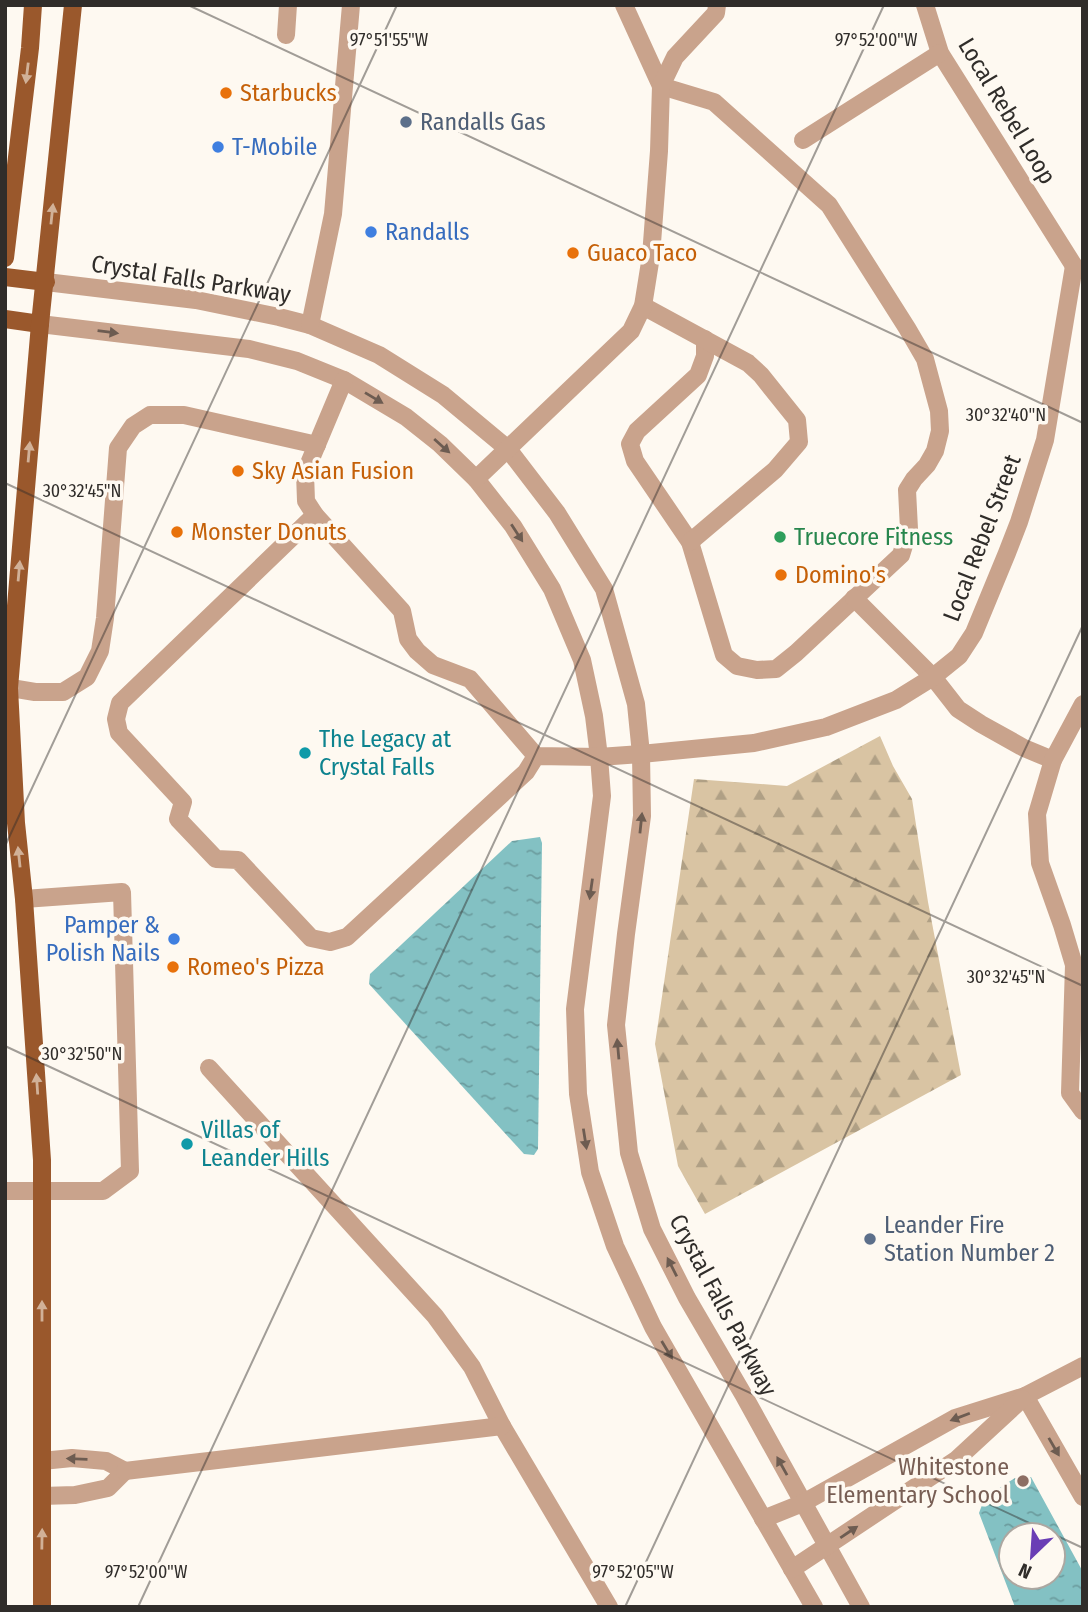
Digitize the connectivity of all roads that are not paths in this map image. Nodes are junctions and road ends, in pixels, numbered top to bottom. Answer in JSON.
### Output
{"nodes":[{"id":1,"x":33,"y":5,"type":"edge"},
{"id":2,"x":73,"y":5,"type":"edge"},
{"id":3,"x":288,"y":5,"type":"edge"},
{"id":4,"x":351,"y":5,"type":"edge"},
{"id":5,"x":624,"y":5,"type":"edge"},
{"id":6,"x":717,"y":5,"type":"edge"},
{"id":7,"x":925,"y":5,"type":"edge"},
{"id":8,"x":285,"y":35,"type":"dead end"},
{"id":9,"x":940,"y":53,"type":"junction"},
{"id":10,"x":661,"y":86,"type":"junction"},
{"id":11,"x":803,"y":139,"type":"dead end"},
{"id":12,"x":5,"y":258,"type":"edge"},
{"id":13,"x":1078,"y":265,"type":"edge"},
{"id":14,"x":5,"y":277,"type":"edge"},
{"id":15,"x":46,"y":282,"type":"junction"},
{"id":16,"x":643,"y":306,"type":"junction"},
{"id":17,"x":5,"y":319,"type":"edge"},
{"id":18,"x":40,"y":324,"type":"junction"},
{"id":19,"x":310,"y":326,"type":"junction"},
{"id":20,"x":705,"y":339,"type":"junction"},
{"id":21,"x":344,"y":380,"type":"junction"},
{"id":22,"x":317,"y":445,"type":"junction"},
{"id":23,"x":508,"y":449,"type":"junction"},
{"id":24,"x":475,"y":479,"type":"junction"},
{"id":25,"x":315,"y":516,"type":"junction"},
{"id":26,"x":690,"y":542,"type":"junction"},
{"id":27,"x":854,"y":598,"type":"junction"},
{"id":28,"x":933,"y":677,"type":"junction"},
{"id":29,"x":7,"y":688,"type":"edge"},
{"id":30,"x":1083,"y":704,"type":"edge"},
{"id":31,"x":641,"y":754,"type":"junction"},
{"id":32,"x":536,"y":756,"type":"junction"},
{"id":33,"x":599,"y":757,"type":"junction"},
{"id":34,"x":1053,"y":760,"type":"junction"},
{"id":35,"x":24,"y":899,"type":"junction"},
{"id":36,"x":1077,"y":998,"type":"edge"},
{"id":37,"x":209,"y":1068,"type":"dead end"},
{"id":38,"x":1083,"y":1111,"type":"edge"},
{"id":39,"x":5,"y":1191,"type":"edge"},
{"id":40,"x":42,"y":1191,"type":"junction"},
{"id":41,"x":1083,"y":1366,"type":"edge"},
{"id":42,"x":1025,"y":1396,"type":"junction"},
{"id":43,"x":502,"y":1426,"type":"junction"},
{"id":44,"x":42,"y":1461,"type":"junction"},
{"id":45,"x":125,"y":1471,"type":"junction"},
{"id":46,"x":42,"y":1496,"type":"junction"},
{"id":47,"x":1083,"y":1497,"type":"edge"},
{"id":48,"x":803,"y":1503,"type":"junction"},
{"id":49,"x":763,"y":1519,"type":"junction"},
{"id":50,"x":827,"y":1547,"type":"junction"},
{"id":51,"x":792,"y":1569,"type":"junction"},
{"id":52,"x":42,"y":1607,"type":"edge"},
{"id":53,"x":609,"y":1607,"type":"edge"},
{"id":54,"x":814,"y":1607,"type":"edge"},
{"id":55,"x":861,"y":1607,"type":"edge"}],
"edges":[{"from":1,"to":12,"type":"main road","one_way":true},
{"from":15,"to":2,"type":"main road","one_way":true},
{"from":3,"to":8,"type":"street"},
{"from":4,"to":19,"type":"street"},
{"from":5,"to":10,"type":"street"},
{"from":6,"to":10,"type":"street"},
{"from":7,"to":9,"type":"street","name":"Local Rebel Loop"},
{"from":9,"to":11,"type":"street"},
{"from":9,"to":13,"type":"street","name":"Local Rebel Loop"},
{"from":10,"to":16,"type":"street"},
{"from":10,"to":27,"type":"street"},
{"from":13,"to":28,"type":"street","name":"Local Rebel Street"},
{"from":14,"to":15,"type":"main road","name":"Crystal Falls Parkway"},
{"from":15,"to":18,"type":"main road"},
{"from":15,"to":19,"type":"street","name":"Crystal Falls Parkway"},
{"from":16,"to":20,"type":"street"},
{"from":16,"to":23,"type":"street"},
{"from":17,"to":18,"type":"main road"},
{"from":18,"to":21,"type":"street","one_way":true},
{"from":29,"to":18,"type":"main road","one_way":true},
{"from":19,"to":23,"type":"street","name":"Crystal Falls Parkway"},
{"from":20,"to":26,"type":"street"},
{"from":20,"to":26,"type":"street"},
{"from":21,"to":22,"type":"street"},
{"from":21,"to":24,"type":"street","one_way":true},
{"from":22,"to":25,"type":"street"},
{"from":22,"to":29,"type":"street"},
{"from":23,"to":24,"type":"street"},
{"from":23,"to":31,"type":"street","name":"Crystal Falls Parkway"},
{"from":24,"to":33,"type":"street","one_way":true},
{"from":25,"to":32,"type":"street"},
{"from":25,"to":32,"type":"street"},
{"from":26,"to":27,"type":"street"},
{"from":27,"to":28,"type":"street"},
{"from":28,"to":31,"type":"street","name":"Local Rebel Street"},
{"from":28,"to":34,"type":"street"},
{"from":35,"to":29,"type":"main road","one_way":true},
{"from":30,"to":34,"type":"street"},
{"from":31,"to":33,"type":"street","name":"Local Rebel Street"},
{"from":48,"to":31,"type":"street","name":"Crystal Falls Parkway","one_way":true},
{"from":32,"to":33,"type":"street","name":"Local Rebel Street"},
{"from":33,"to":49,"type":"street","one_way":true},
{"from":34,"to":36,"type":"street"},
{"from":40,"to":35,"type":"main road","one_way":true},
{"from":35,"to":40,"type":"street"},
{"from":36,"to":38,"type":"street"},
{"from":37,"to":43,"type":"street"},
{"from":39,"to":40,"type":"street"},
{"from":44,"to":40,"type":"main road","one_way":true},
{"from":41,"to":42,"type":"street"},
{"from":42,"to":47,"type":"street","one_way":true},
{"from":42,"to":48,"type":"street","one_way":true},
{"from":50,"to":42,"type":"street","one_way":true},
{"from":43,"to":45,"type":"street"},
{"from":43,"to":53,"type":"street"},
{"from":45,"to":44,"type":"street","one_way":true},
{"from":44,"to":46,"type":"main road"},
{"from":45,"to":46,"type":"street"},
{"from":52,"to":46,"type":"main road","one_way":true},
{"from":48,"to":49,"type":"street"},
{"from":48,"to":50,"type":"street","name":"Crystal Falls Parkway"},
{"from":49,"to":51,"type":"street"},
{"from":50,"to":51,"type":"street"},
{"from":50,"to":55,"type":"street","name":"Crystal Falls Parkway"},
{"from":51,"to":54,"type":"street"}]}
